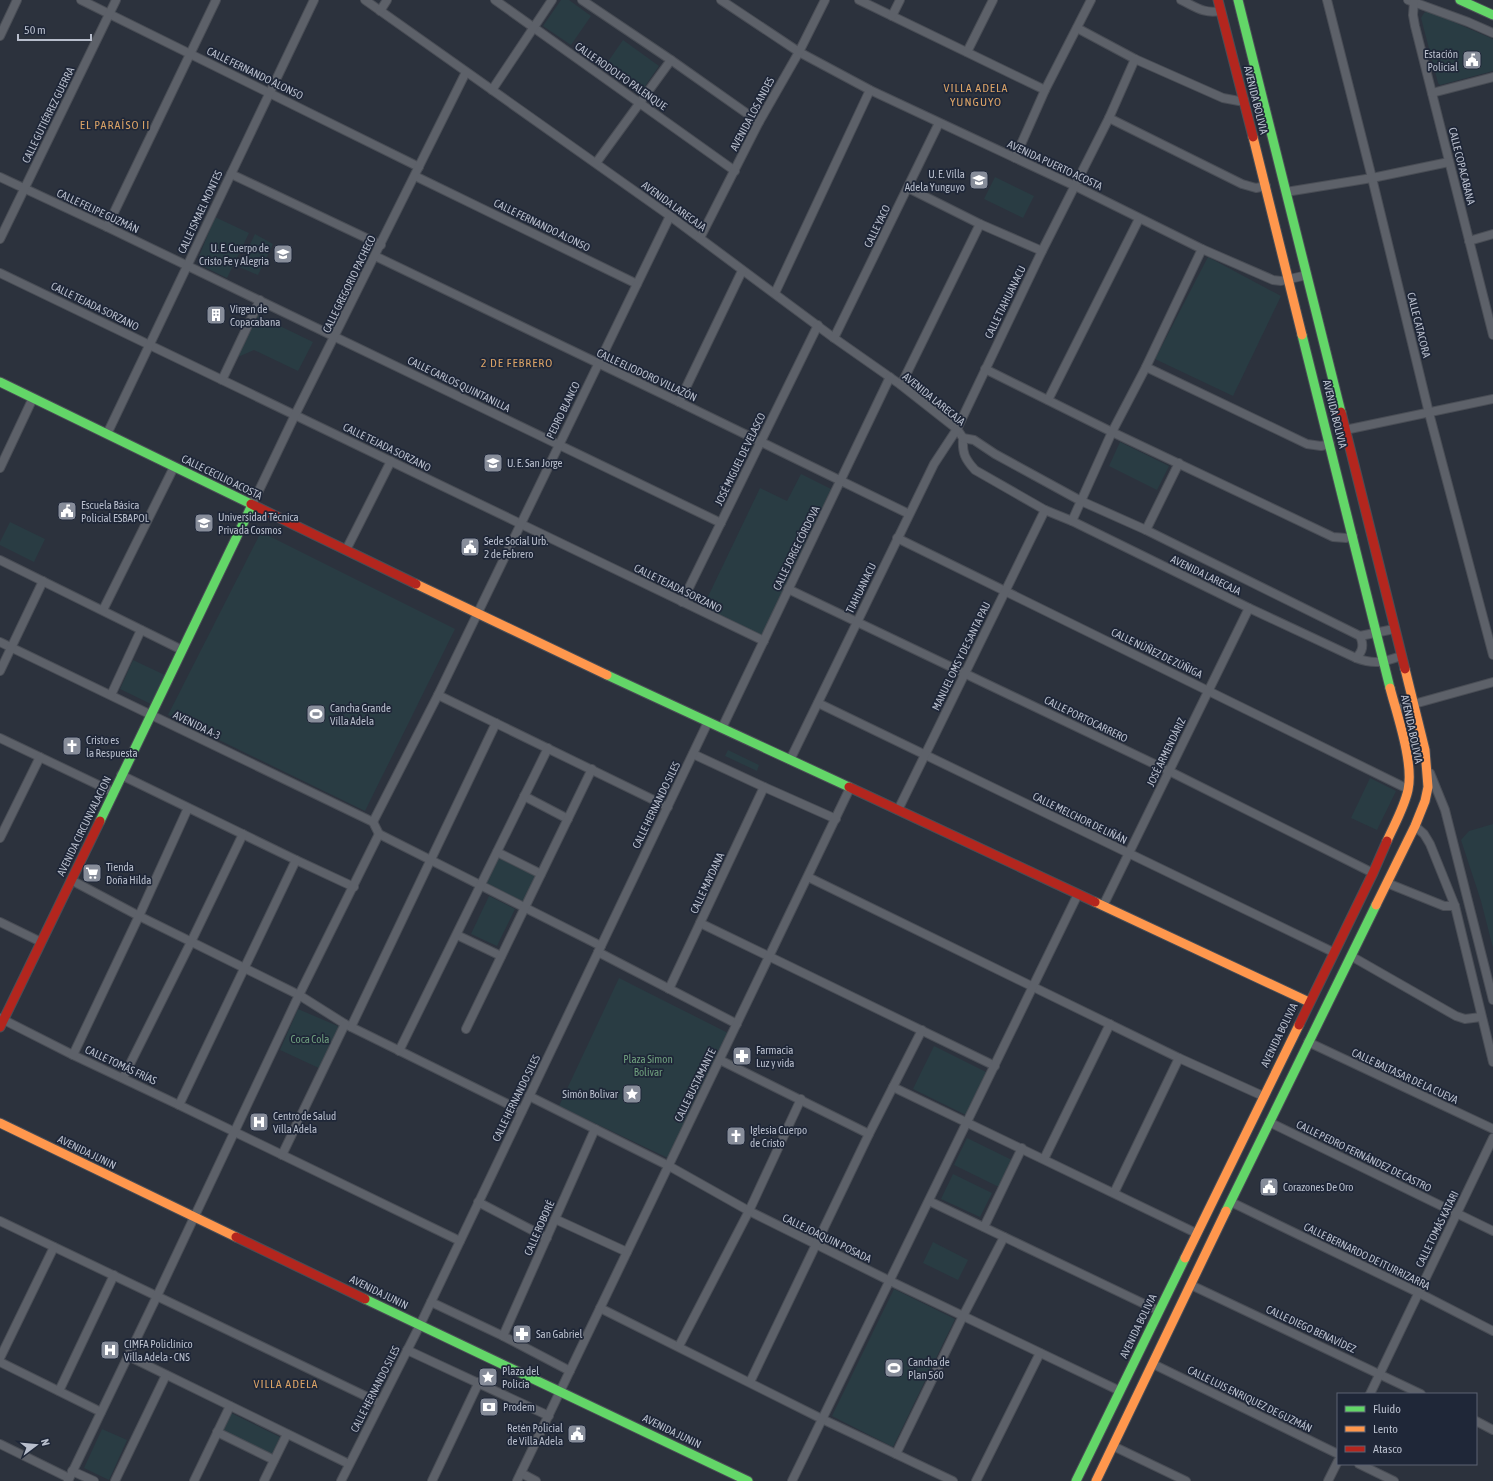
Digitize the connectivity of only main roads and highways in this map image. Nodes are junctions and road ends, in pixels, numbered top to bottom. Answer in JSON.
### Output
{"nodes":[{"id":1,"x":1218,"y":0,"type":"edge"},
{"id":2,"x":1238,"y":0,"type":"edge"},
{"id":3,"x":1460,"y":0,"type":"edge"},
{"id":4,"x":1493,"y":15,"type":"edge"},
{"id":5,"x":0,"y":382,"type":"edge"},
{"id":6,"x":252,"y":505,"type":"junction"},
{"id":7,"x":1309,"y":1002,"type":"junction"},
{"id":8,"x":1,"y":1022,"type":"edge"},
{"id":9,"x":0,"y":1123,"type":"edge"},
{"id":10,"x":748,"y":1481,"type":"edge"},
{"id":11,"x":1076,"y":1481,"type":"edge"},
{"id":12,"x":1096,"y":1481,"type":"edge"}],
"edges":[{"from":1,"to":7,"type":"main road","name":"AVENIDA BOLIVIA"},
{"from":2,"to":12,"type":"main road","name":"AVENIDA BOLIVIA"},
{"from":3,"to":4,"type":"main road"},
{"from":5,"to":6,"type":"main road","name":"CALLE CECILIO ACOSTA"},
{"from":6,"to":7,"type":"main road","name":"CALLE CECILIO ACOSTA"},
{"from":6,"to":8,"type":"main road","name":"AVENIDA CIRCUNVALACION"},
{"from":7,"to":11,"type":"main road","name":"AVENIDA BOLIVIA"},
{"from":9,"to":10,"type":"main road","name":"AVENIDA JUNIN"}]}
